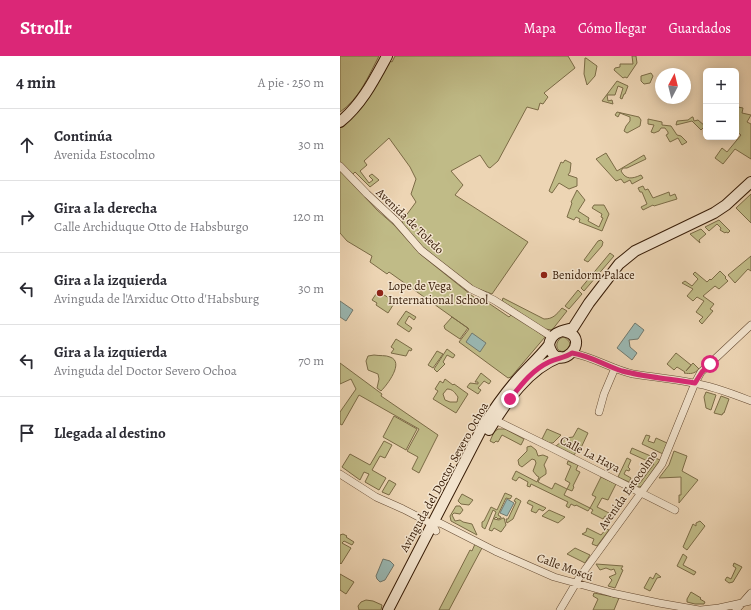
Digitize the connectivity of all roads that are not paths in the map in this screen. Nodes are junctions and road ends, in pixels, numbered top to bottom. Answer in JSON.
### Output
{"nodes":[{"id":1,"x":386,"y":58,"type":"edge"},
{"id":2,"x":340,"y":122,"type":"edge"},
{"id":3,"x":340,"y":166,"type":"edge"},
{"id":4,"x":751,"y":182,"type":"edge"},
{"id":5,"x":751,"y":326,"type":"edge"},
{"id":6,"x":574,"y":340,"type":"junction"},
{"id":7,"x":551,"y":341,"type":"junction"},
{"id":8,"x":560,"y":357,"type":"junction"},
{"id":9,"x":615,"y":368,"type":"junction"},
{"id":10,"x":695,"y":383,"type":"junction"},
{"id":11,"x":751,"y":402,"type":"edge"},
{"id":12,"x":599,"y":412,"type":"dead end"},
{"id":13,"x":492,"y":419,"type":"junction"},
{"id":14,"x":340,"y":474,"type":"edge"},
{"id":15,"x":642,"y":492,"type":"junction"},
{"id":16,"x":675,"y":510,"type":"dead end"},
{"id":17,"x":436,"y":526,"type":"junction"},
{"id":18,"x":576,"y":584,"type":"junction"},
{"id":19,"x":751,"y":593,"type":"edge"},
{"id":20,"x":751,"y":601,"type":"edge"},
{"id":21,"x":742,"y":603,"type":"junction"},
{"id":22,"x":388,"y":610,"type":"edge"},
{"id":23,"x":394,"y":610,"type":"edge"},
{"id":24,"x":560,"y":610,"type":"edge"},
{"id":25,"x":700,"y":610,"type":"edge"},
{"id":26,"x":736,"y":610,"type":"edge"}],
"edges":[{"from":1,"to":2,"type":"street"},
{"from":3,"to":7,"type":"street","name":"Avenida de Toledo"},
{"from":4,"to":6,"type":"street"},
{"from":5,"to":10,"type":"street","name":"Avenida Estocolmo"},
{"from":6,"to":7,"type":"street"},
{"from":6,"to":8,"type":"street"},
{"from":6,"to":9,"type":"street"},
{"from":7,"to":8,"type":"street"},
{"from":7,"to":13,"type":"street","name":"Avinguda del Doctor Severo Ochoa"},
{"from":8,"to":13,"type":"street","name":"Avinguda del Doctor Severo Ochoa"},
{"from":9,"to":10,"type":"street"},
{"from":9,"to":12,"type":"street"},
{"from":10,"to":11,"type":"street"},
{"from":10,"to":15,"type":"street","name":"Avenida Estocolmo"},
{"from":13,"to":15,"type":"street","name":"Calle La Haya"},
{"from":13,"to":17,"type":"street","name":"Avinguda del Doctor Severo Ochoa"},
{"from":14,"to":17,"type":"street","name":"Calle Moscú"},
{"from":15,"to":16,"type":"street","name":"Calle La Haya"},
{"from":15,"to":18,"type":"street","name":"Avenida Estocolmo"},
{"from":17,"to":18,"type":"street","name":"Calle Moscú"},
{"from":17,"to":22,"type":"street","name":"Avinguda del Doctor Severo Ochoa"},
{"from":17,"to":23,"type":"street","name":"Avinguda del Doctor Severo Ochoa"},
{"from":18,"to":24,"type":"street","name":"Avenida Estocolmo"},
{"from":18,"to":25,"type":"street","name":"Calle Moscú"},
{"from":19,"to":21,"type":"street"},
{"from":20,"to":21,"type":"street","name":"Calle Moscú"},
{"from":21,"to":25,"type":"street","name":"Calle Moscú"},
{"from":21,"to":26,"type":"street"}]}
